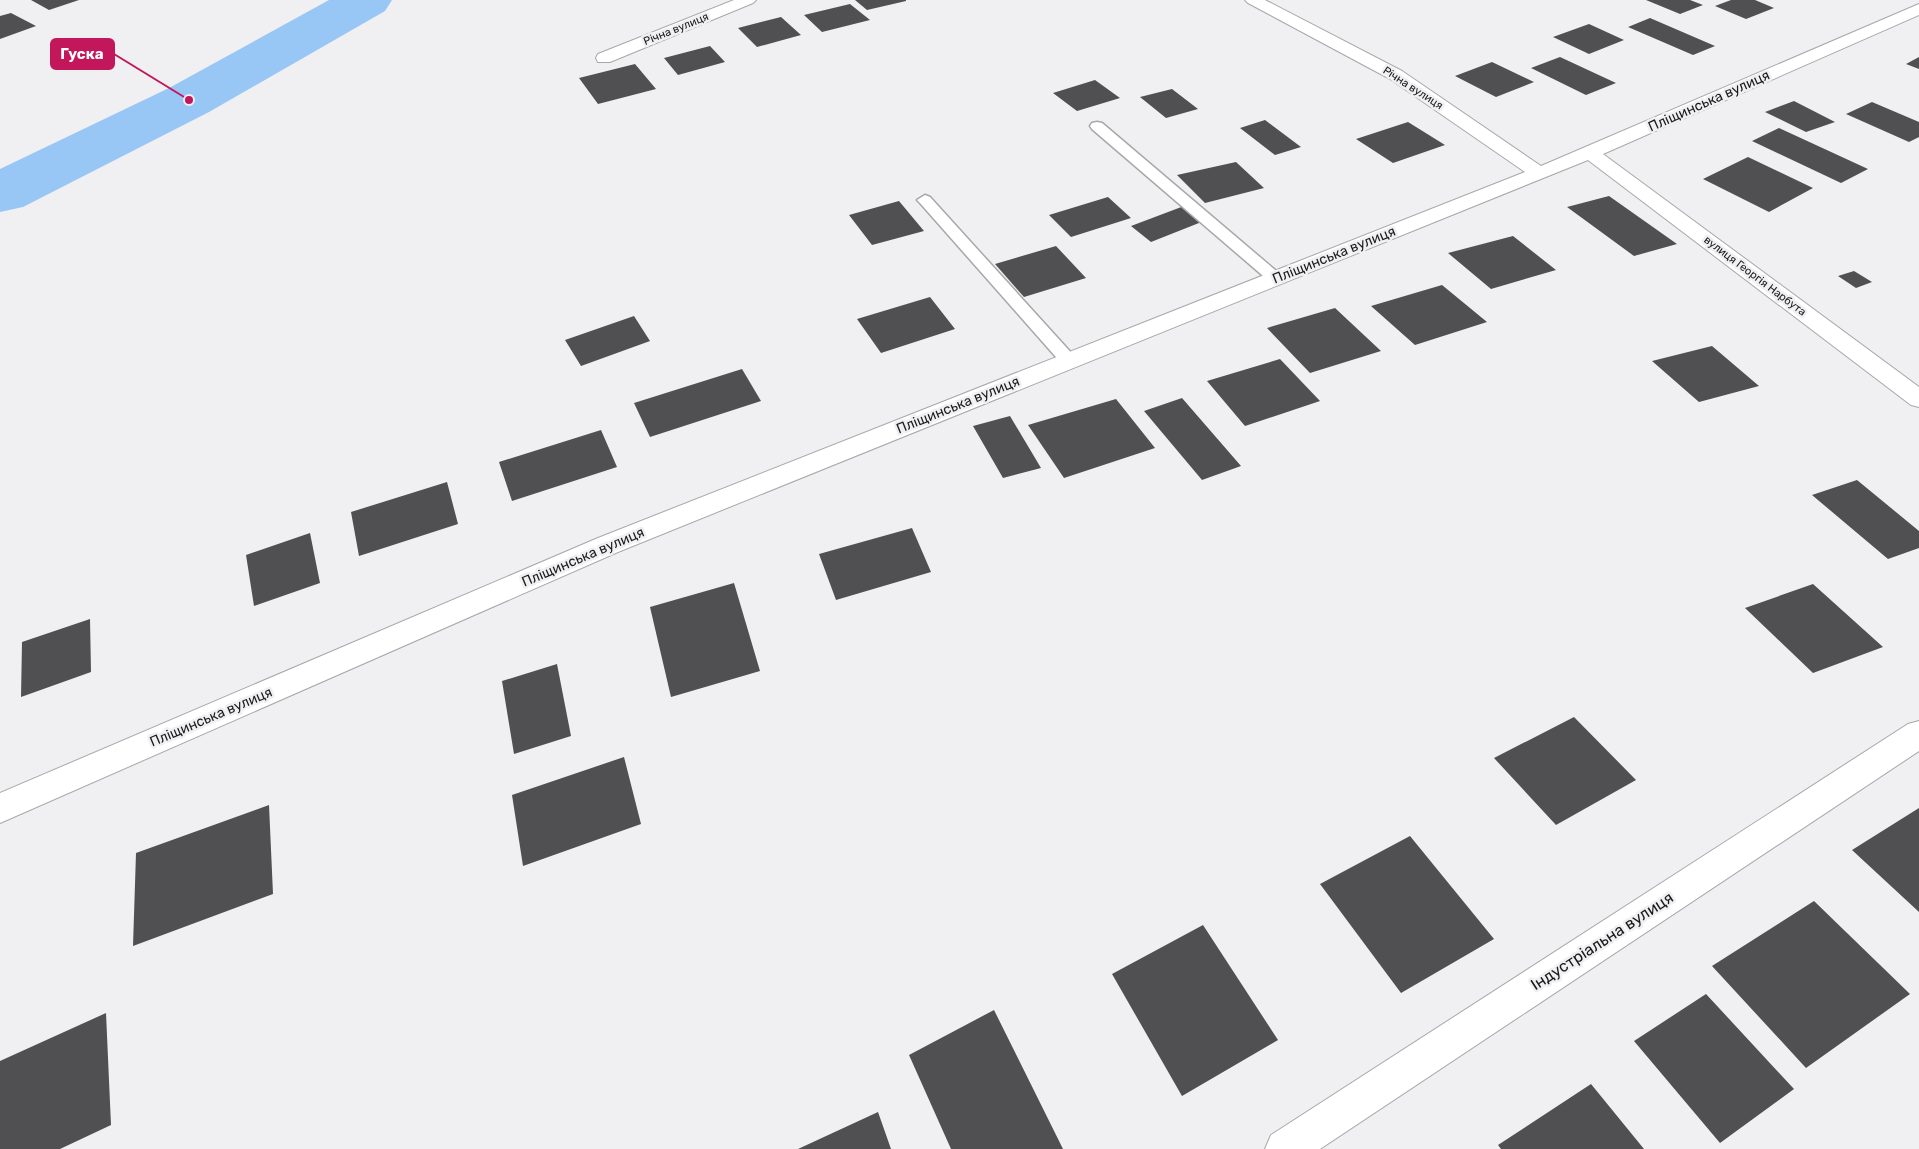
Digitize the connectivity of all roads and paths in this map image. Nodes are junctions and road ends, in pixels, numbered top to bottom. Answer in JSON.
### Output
{"nodes":[{"id":1,"x":748,"y":0,"type":"edge"},
{"id":2,"x":1253,"y":0,"type":"edge"},
{"id":3,"x":1919,"y":9,"type":"edge"},
{"id":4,"x":604,"y":58,"type":"dead end"},
{"id":5,"x":1097,"y":126,"type":"dead end"},
{"id":6,"x":1590,"y":153,"type":"junction"},
{"id":7,"x":1539,"y":173,"type":"junction"},
{"id":8,"x":925,"y":200,"type":"dead end"},
{"id":9,"x":1275,"y":278,"type":"junction"},
{"id":10,"x":1069,"y":361,"type":"junction"},
{"id":11,"x":1919,"y":399,"type":"edge"},
{"id":12,"x":1919,"y":734,"type":"edge"},
{"id":13,"x":0,"y":808,"type":"edge"},
{"id":14,"x":1285,"y":1149,"type":"edge"}],
"edges":[{"from":1,"to":4,"type":"street","name":"Річна вулиця"},
{"from":2,"to":7,"type":"street","name":"Річна вулиця"},
{"from":3,"to":6,"type":"street","name":"Пліщинська вулиця"},
{"from":5,"to":9,"type":"lane"},
{"from":6,"to":7,"type":"street","name":"Пліщинська вулиця"},
{"from":6,"to":11,"type":"street","name":"вулиця Георгія Нарбута"},
{"from":7,"to":9,"type":"street","name":"Пліщинська вулиця"},
{"from":8,"to":10,"type":"lane"},
{"from":9,"to":10,"type":"street","name":"Пліщинська вулиця"},
{"from":10,"to":13,"type":"street","name":"Пліщинська вулиця"},
{"from":12,"to":14,"type":"street","name":"Індустріальна вулиця"}]}
